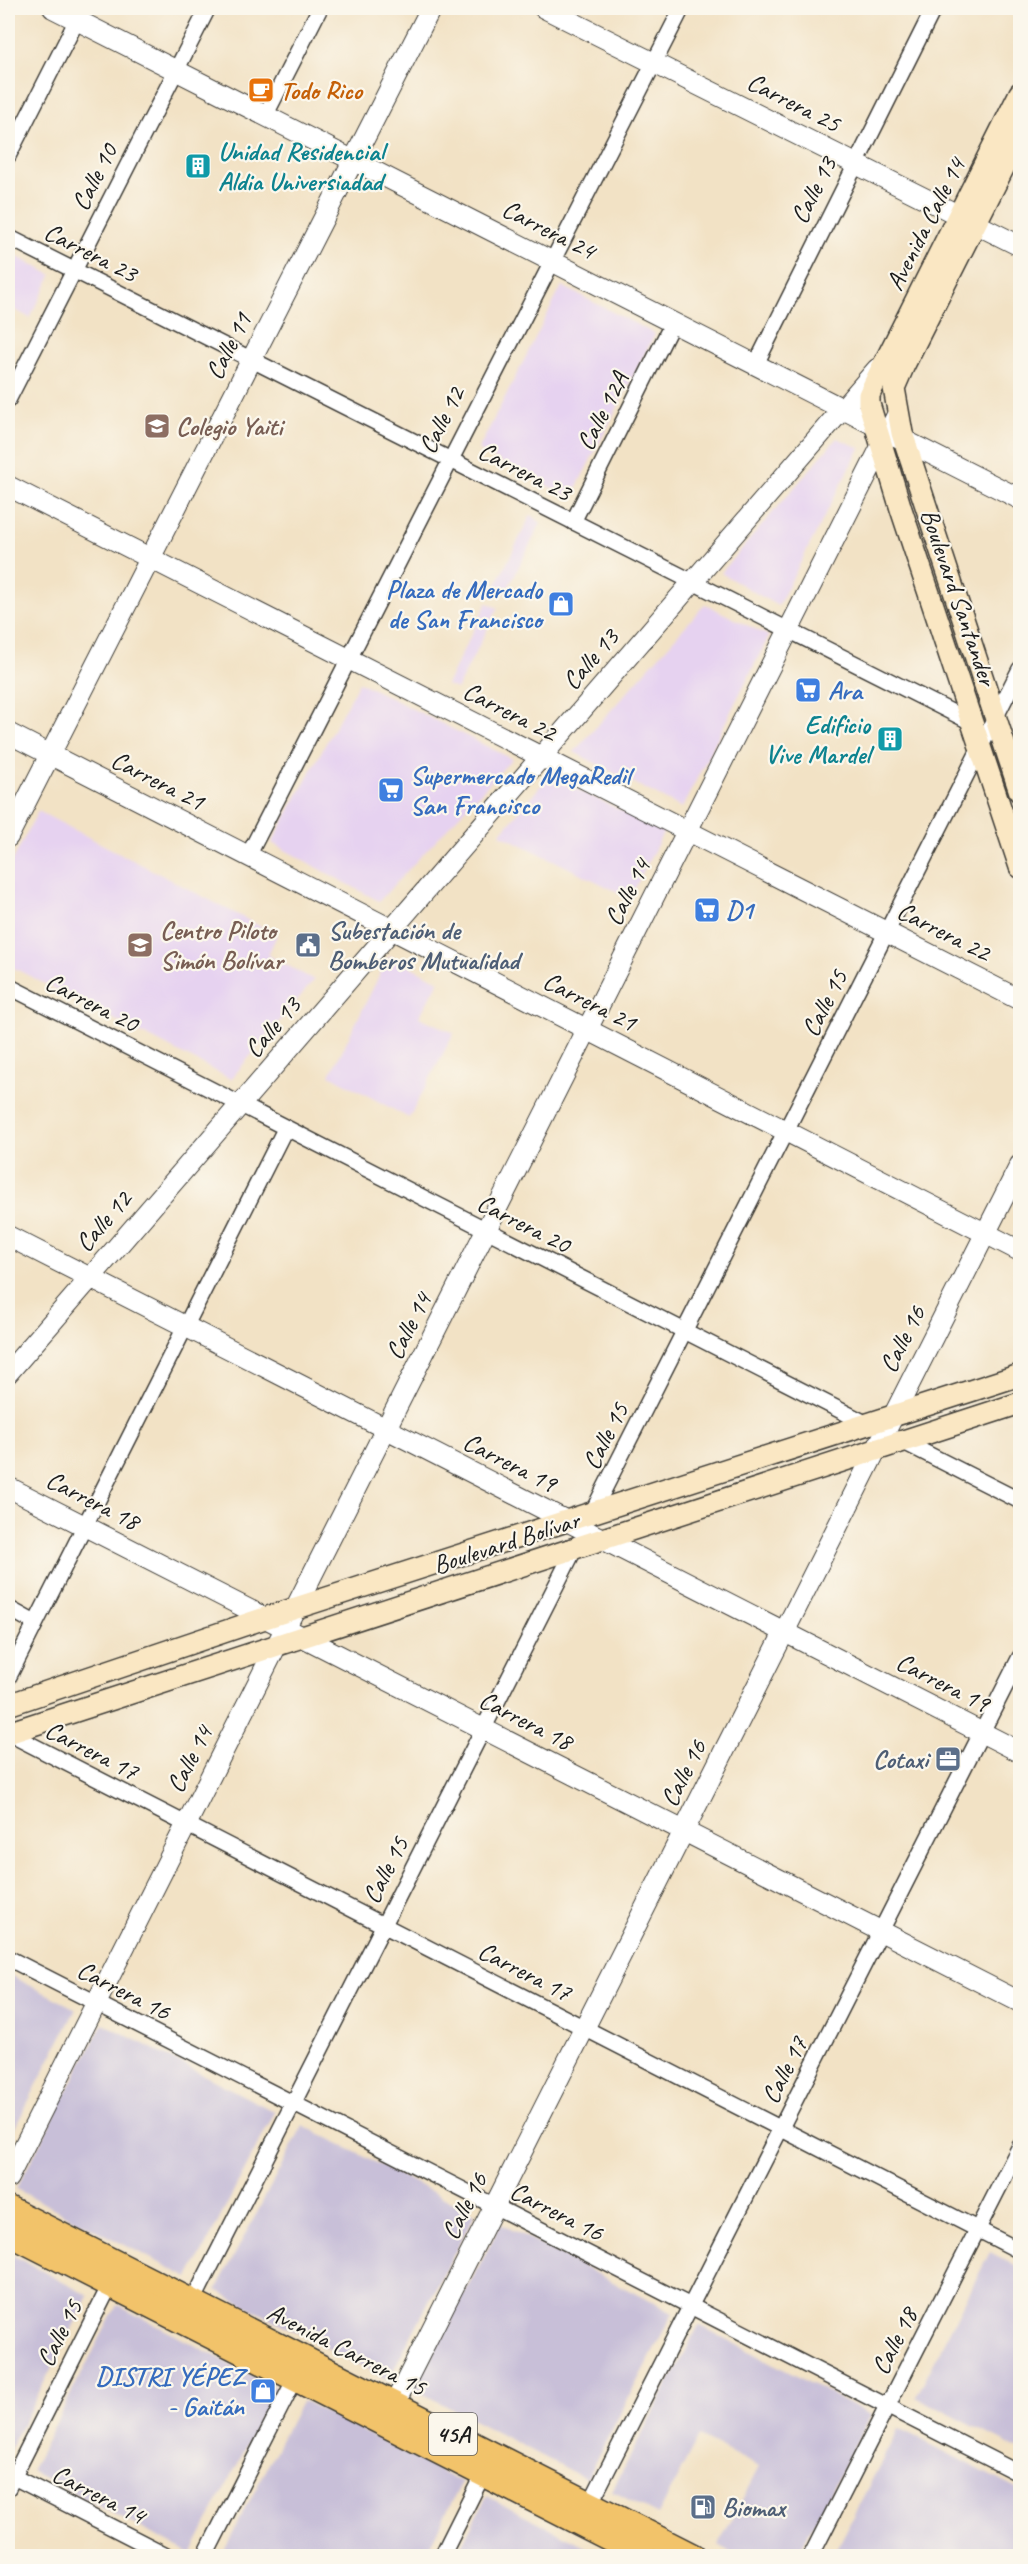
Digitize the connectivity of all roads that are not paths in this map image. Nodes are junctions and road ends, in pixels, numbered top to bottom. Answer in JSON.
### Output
{"nodes":[{"id":1,"x":53,"y":8,"type":"edge"},
{"id":2,"x":208,"y":8,"type":"edge"},
{"id":3,"x":320,"y":8,"type":"edge"},
{"id":4,"x":431,"y":8,"type":"edge"},
{"id":5,"x":682,"y":8,"type":"edge"},
{"id":6,"x":934,"y":8,"type":"edge"},
{"id":7,"x":551,"y":9,"type":"edge"},
{"id":8,"x":80,"y":14,"type":"edge"},
{"id":9,"x":654,"y":62,"type":"junction"},
{"id":10,"x":176,"y":70,"type":"junction"},
{"id":11,"x":1020,"y":93,"type":"edge"},
{"id":12,"x":266,"y":116,"type":"junction"},
{"id":13,"x":1020,"y":135,"type":"edge"},
{"id":14,"x":8,"y":156,"type":"edge"},
{"id":15,"x":353,"y":160,"type":"junction"},
{"id":16,"x":856,"y":163,"type":"junction"},
{"id":17,"x":968,"y":219,"type":"junction"},
{"id":18,"x":8,"y":237,"type":"edge"},
{"id":19,"x":1020,"y":246,"type":"edge"},
{"id":20,"x":552,"y":261,"type":"junction"},
{"id":21,"x":74,"y":270,"type":"junction"},
{"id":22,"x":673,"y":322,"type":"junction"},
{"id":23,"x":887,"y":358,"type":"junction"},
{"id":24,"x":251,"y":360,"type":"junction"},
{"id":25,"x":756,"y":364,"type":"junction"},
{"id":26,"x":885,"y":383,"type":"junction"},
{"id":27,"x":8,"y":400,"type":"edge"},
{"id":28,"x":843,"y":408,"type":"junction"},
{"id":29,"x":890,"y":431,"type":"junction"},
{"id":30,"x":451,"y":460,"type":"junction"},
{"id":31,"x":8,"y":486,"type":"edge"},
{"id":32,"x":857,"y":498,"type":"junction"},
{"id":33,"x":1020,"y":499,"type":"edge"},
{"id":34,"x":898,"y":501,"type":"junction"},
{"id":35,"x":573,"y":522,"type":"junction"},
{"id":36,"x":150,"y":559,"type":"junction"},
{"id":37,"x":693,"y":582,"type":"junction"},
{"id":38,"x":790,"y":630,"type":"junction"},
{"id":39,"x":349,"y":660,"type":"junction"},
{"id":40,"x":1020,"y":669,"type":"edge"},
{"id":41,"x":8,"y":733,"type":"edge"},
{"id":42,"x":994,"y":734,"type":"edge"},
{"id":43,"x":50,"y":755,"type":"junction"},
{"id":44,"x":541,"y":757,"type":"junction"},
{"id":45,"x":1020,"y":792,"type":"edge"},
{"id":46,"x":688,"y":831,"type":"junction"},
{"id":47,"x":8,"y":837,"type":"edge"},
{"id":48,"x":248,"y":856,"type":"junction"},
{"id":49,"x":1020,"y":867,"type":"edge"},
{"id":50,"x":391,"y":930,"type":"junction"},
{"id":51,"x":887,"y":932,"type":"junction"},
{"id":52,"x":8,"y":986,"type":"edge"},
{"id":53,"x":1020,"y":1000,"type":"edge"},
{"id":54,"x":588,"y":1030,"type":"junction"},
{"id":55,"x":240,"y":1105,"type":"junction"},
{"id":56,"x":285,"y":1128,"type":"junction"},
{"id":57,"x":786,"y":1131,"type":"junction"},
{"id":58,"x":1020,"y":1165,"type":"edge"},
{"id":59,"x":486,"y":1230,"type":"junction"},
{"id":60,"x":986,"y":1233,"type":"junction"},
{"id":61,"x":8,"y":1236,"type":"edge"},
{"id":62,"x":1020,"y":1251,"type":"edge"},
{"id":63,"x":89,"y":1278,"type":"junction"},
{"id":64,"x":185,"y":1327,"type":"junction"},
{"id":65,"x":685,"y":1331,"type":"junction"},
{"id":66,"x":8,"y":1373,"type":"edge"},
{"id":67,"x":1020,"y":1375,"type":"edge"},
{"id":68,"x":1020,"y":1402,"type":"edge"},
{"id":69,"x":386,"y":1429,"type":"junction"},
{"id":70,"x":885,"y":1433,"type":"junction"},
{"id":71,"x":8,"y":1486,"type":"edge"},
{"id":72,"x":1020,"y":1501,"type":"edge"},
{"id":73,"x":84,"y":1526,"type":"junction"},
{"id":74,"x":584,"y":1531,"type":"junction"},
{"id":75,"x":8,"y":1608,"type":"edge"},
{"id":76,"x":265,"y":1618,"type":"junction"},
{"id":77,"x":35,"y":1623,"type":"junction"},
{"id":78,"x":289,"y":1630,"type":"junction"},
{"id":79,"x":785,"y":1632,"type":"junction"},
{"id":80,"x":1020,"y":1657,"type":"edge"},
{"id":81,"x":8,"y":1678,"type":"edge"},
{"id":82,"x":8,"y":1705,"type":"edge"},
{"id":83,"x":483,"y":1729,"type":"junction"},
{"id":84,"x":982,"y":1732,"type":"junction"},
{"id":85,"x":8,"y":1733,"type":"edge"},
{"id":86,"x":1020,"y":1752,"type":"edge"},
{"id":87,"x":186,"y":1824,"type":"junction"},
{"id":88,"x":684,"y":1831,"type":"junction"},
{"id":89,"x":383,"y":1925,"type":"junction"},
{"id":90,"x":881,"y":1931,"type":"junction"},
{"id":91,"x":8,"y":1958,"type":"edge"},
{"id":92,"x":1020,"y":2002,"type":"edge"},
{"id":93,"x":96,"y":2003,"type":"junction"},
{"id":94,"x":584,"y":2028,"type":"junction"},
{"id":95,"x":293,"y":2103,"type":"junction"},
{"id":96,"x":781,"y":2129,"type":"junction"},
{"id":97,"x":1020,"y":2146,"type":"edge"},
{"id":98,"x":8,"y":2178,"type":"edge"},
{"id":99,"x":494,"y":2206,"type":"junction"},
{"id":100,"x":8,"y":2208,"type":"edge"},
{"id":101,"x":978,"y":2230,"type":"junction"},
{"id":102,"x":8,"y":2233,"type":"edge"},
{"id":103,"x":1020,"y":2252,"type":"edge"},
{"id":104,"x":115,"y":2275,"type":"junction"},
{"id":105,"x":691,"y":2306,"type":"junction"},
{"id":106,"x":187,"y":2312,"type":"junction"},
{"id":107,"x":295,"y":2379,"type":"junction"},
{"id":108,"x":394,"y":2405,"type":"junction"},
{"id":109,"x":888,"y":2407,"type":"junction"},
{"id":110,"x":483,"y":2474,"type":"junction"},
{"id":111,"x":1020,"y":2474,"type":"edge"},
{"id":112,"x":9,"y":2480,"type":"edge"},
{"id":113,"x":590,"y":2504,"type":"junction"},
{"id":114,"x":168,"y":2556,"type":"edge"},
{"id":115,"x":205,"y":2556,"type":"edge"},
{"id":116,"x":442,"y":2556,"type":"edge"},
{"id":117,"x":644,"y":2556,"type":"edge"},
{"id":118,"x":693,"y":2556,"type":"edge"},
{"id":119,"x":811,"y":2556,"type":"edge"}],
"edges":[{"from":1,"to":8,"type":"street","name":"Carrera 24"},
{"from":2,"to":10,"type":"street","name":"Calle 10"},
{"from":3,"to":12,"type":"street"},
{"from":4,"to":15,"type":"street","name":"Calle 11"},
{"from":5,"to":9,"type":"street","name":"Calle 12"},
{"from":6,"to":16,"type":"street","name":"Calle 13"},
{"from":7,"to":9,"type":"street","name":"Carrera 25"},
{"from":8,"to":10,"type":"street","name":"Carrera 24"},
{"from":8,"to":14,"type":"street"},
{"from":9,"to":16,"type":"street","name":"Carrera 25"},
{"from":9,"to":20,"type":"street","name":"Calle 12"},
{"from":10,"to":12,"type":"street","name":"Carrera 24"},
{"from":10,"to":21,"type":"street","name":"Calle 10"},
{"from":11,"to":17,"type":"main road","name":"Avenida Calle 14"},
{"from":12,"to":15,"type":"street","name":"Carrera 24"},
{"from":13,"to":17,"type":"main road","name":"Avenida Calle 14"},
{"from":15,"to":20,"type":"street","name":"Carrera 24"},
{"from":15,"to":24,"type":"street","name":"Calle 11"},
{"from":16,"to":17,"type":"street","name":"Carrera 25"},
{"from":16,"to":25,"type":"street","name":"Calle 13"},
{"from":17,"to":19,"type":"street","name":"Carrera 25"},
{"from":17,"to":23,"type":"main road","name":"Avenida Calle 14"},
{"from":17,"to":26,"type":"main road","name":"Avenida Calle 14"},
{"from":18,"to":21,"type":"street","name":"Carrera 23"},
{"from":20,"to":22,"type":"street","name":"Carrera 24"},
{"from":20,"to":30,"type":"street","name":"Calle 12"},
{"from":21,"to":24,"type":"street","name":"Carrera 23"},
{"from":21,"to":27,"type":"street","name":"Calle 10"},
{"from":22,"to":25,"type":"street","name":"Carrera 24"},
{"from":22,"to":35,"type":"street","name":"Calle 12A"},
{"from":23,"to":26,"type":"main road","name":"Avenida Calle 14"},
{"from":23,"to":28,"type":"street","name":"Calle 13"},
{"from":24,"to":30,"type":"street","name":"Carrera 23"},
{"from":24,"to":36,"type":"street","name":"Calle 11"},
{"from":25,"to":28,"type":"street","name":"Carrera 24"},
{"from":26,"to":29,"type":"main road","name":"Boulevard Santander"},
{"from":28,"to":29,"type":"street","name":"Carrera 24"},
{"from":28,"to":37,"type":"street","name":"Calle 13"},
{"from":29,"to":32,"type":"street","name":"Calle 14"},
{"from":29,"to":33,"type":"street","name":"Carrera 24"},
{"from":29,"to":34,"type":"main road","name":"Boulevard Santander"},
{"from":29,"to":42,"type":"main road","name":"Boulevard Santander"},
{"from":30,"to":35,"type":"street","name":"Carrera 23"},
{"from":30,"to":39,"type":"street","name":"Calle 12"},
{"from":31,"to":36,"type":"street","name":"Carrera 22"},
{"from":32,"to":34,"type":"street"},
{"from":32,"to":38,"type":"street","name":"Calle 14"},
{"from":34,"to":42,"type":"main road","name":"Boulevard Santander"},
{"from":35,"to":37,"type":"street","name":"Carrera 23"},
{"from":36,"to":39,"type":"street","name":"Carrera 22"},
{"from":36,"to":43,"type":"street","name":"Calle 11"},
{"from":37,"to":38,"type":"street","name":"Carrera 23"},
{"from":37,"to":44,"type":"street","name":"Calle 13"},
{"from":38,"to":42,"type":"street","name":"Carrera 23"},
{"from":38,"to":46,"type":"street","name":"Calle 14"},
{"from":39,"to":44,"type":"street","name":"Carrera 22"},
{"from":39,"to":48,"type":"street","name":"Calle 12"},
{"from":40,"to":42,"type":"street","name":"Calle 15"},
{"from":41,"to":43,"type":"street","name":"Carrera 21"},
{"from":42,"to":45,"type":"main road","name":"Boulevard Santander"},
{"from":42,"to":49,"type":"main road","name":"Boulevard Santander"},
{"from":42,"to":51,"type":"street","name":"Calle 15"},
{"from":43,"to":47,"type":"street","name":"Calle 11"},
{"from":43,"to":48,"type":"street","name":"Carrera 21"},
{"from":44,"to":46,"type":"street","name":"Carrera 22"},
{"from":44,"to":50,"type":"street","name":"Calle 13"},
{"from":46,"to":51,"type":"street","name":"Carrera 22"},
{"from":46,"to":54,"type":"street","name":"Calle 14"},
{"from":48,"to":50,"type":"street","name":"Carrera 21"},
{"from":50,"to":54,"type":"street","name":"Carrera 21"},
{"from":50,"to":55,"type":"street","name":"Calle 13"},
{"from":51,"to":53,"type":"street","name":"Carrera 22"},
{"from":51,"to":57,"type":"street","name":"Calle 15"},
{"from":52,"to":55,"type":"street","name":"Carrera 20"},
{"from":54,"to":57,"type":"street","name":"Carrera 21"},
{"from":54,"to":59,"type":"street","name":"Calle 14"},
{"from":55,"to":56,"type":"street","name":"Carrera 20"},
{"from":55,"to":63,"type":"street","name":"Calle 12"},
{"from":56,"to":59,"type":"street","name":"Carrera 20"},
{"from":56,"to":64,"type":"street"},
{"from":57,"to":60,"type":"street","name":"Carrera 21"},
{"from":57,"to":65,"type":"street","name":"Calle 15"},
{"from":58,"to":60,"type":"street","name":"Calle 16"},
{"from":59,"to":65,"type":"street","name":"Carrera 20"},
{"from":59,"to":69,"type":"street","name":"Calle 14"},
{"from":60,"to":62,"type":"street","name":"Carrera 21"},
{"from":60,"to":70,"type":"street","name":"Calle 16"},
{"from":61,"to":63,"type":"street","name":"Carrera 19"},
{"from":63,"to":64,"type":"street","name":"Carrera 19"},
{"from":63,"to":66,"type":"street","name":"Calle 12"},
{"from":64,"to":69,"type":"street","name":"Carrera 19"},
{"from":64,"to":73,"type":"street"},
{"from":65,"to":70,"type":"street","name":"Carrera 20"},
{"from":65,"to":74,"type":"street","name":"Calle 15"},
{"from":67,"to":70,"type":"main road","name":"Boulevard Bolívar"},
{"from":68,"to":70,"type":"main road","name":"Boulevard Bolívar"},
{"from":69,"to":74,"type":"street","name":"Carrera 19"},
{"from":69,"to":78,"type":"street","name":"Calle 14"},
{"from":70,"to":72,"type":"street","name":"Carrera 20"},
{"from":70,"to":74,"type":"main road","name":"Boulevard Bolívar"},
{"from":70,"to":79,"type":"street","name":"Calle 16"},
{"from":71,"to":73,"type":"street","name":"Carrera 18"},
{"from":73,"to":76,"type":"street","name":"Carrera 18"},
{"from":73,"to":77,"type":"street"},
{"from":74,"to":78,"type":"main road","name":"Boulevard Bolívar"},
{"from":74,"to":79,"type":"street","name":"Carrera 19"},
{"from":74,"to":83,"type":"street","name":"Calle 15"},
{"from":75,"to":77,"type":"street"},
{"from":76,"to":78,"type":"main road","name":"Boulevard Bolívar"},
{"from":76,"to":82,"type":"main road","name":"Boulevard Bolívar"},
{"from":77,"to":81,"type":"street"},
{"from":78,"to":83,"type":"street","name":"Carrera 18"},
{"from":78,"to":85,"type":"main road","name":"Boulevard Bolívar"},
{"from":78,"to":87,"type":"street","name":"Calle 14"},
{"from":79,"to":84,"type":"street","name":"Carrera 19"},
{"from":79,"to":88,"type":"street","name":"Calle 16"},
{"from":80,"to":84,"type":"street","name":"Calle 17"},
{"from":83,"to":88,"type":"street","name":"Carrera 18"},
{"from":83,"to":89,"type":"street","name":"Calle 15"},
{"from":84,"to":86,"type":"street","name":"Carrera 19"},
{"from":84,"to":90,"type":"street","name":"Calle 17"},
{"from":85,"to":87,"type":"street","name":"Carrera 17"},
{"from":87,"to":89,"type":"street","name":"Carrera 17"},
{"from":87,"to":93,"type":"street","name":"Calle 14"},
{"from":88,"to":90,"type":"street","name":"Carrera 18"},
{"from":88,"to":94,"type":"street","name":"Calle 16"},
{"from":89,"to":94,"type":"street","name":"Carrera 17"},
{"from":89,"to":95,"type":"street","name":"Calle 15"},
{"from":90,"to":92,"type":"street","name":"Carrera 18"},
{"from":90,"to":96,"type":"street","name":"Calle 17"},
{"from":91,"to":93,"type":"street","name":"Carrera 16"},
{"from":93,"to":95,"type":"street","name":"Carrera 16"},
{"from":93,"to":98,"type":"street","name":"Calle 14"},
{"from":94,"to":96,"type":"street","name":"Carrera 17"},
{"from":94,"to":99,"type":"street","name":"Calle 16"},
{"from":95,"to":99,"type":"street","name":"Carrera 16"},
{"from":95,"to":106,"type":"street","name":"Calle 15"},
{"from":96,"to":101,"type":"street","name":"Carrera 17"},
{"from":96,"to":105,"type":"street","name":"Calle 17"},
{"from":97,"to":101,"type":"street","name":"Calle 18"},
{"from":99,"to":105,"type":"street","name":"Carrera 16"},
{"from":99,"to":108,"type":"street","name":"Calle 16"},
{"from":100,"to":104,"type":"main road","name":"Avenida Carrera 15","number":"45A"},
{"from":101,"to":103,"type":"street","name":"Carrera 17"},
{"from":101,"to":109,"type":"street","name":"Calle 18"},
{"from":102,"to":104,"type":"main road","name":"Avenida Carrera 15","number":"45A"},
{"from":104,"to":106,"type":"main road","name":"Avenida Carrera 15","number":"45A"},
{"from":104,"to":112,"type":"street","name":"Calle 15"},
{"from":105,"to":109,"type":"street","name":"Carrera 16"},
{"from":105,"to":113,"type":"street","name":"Calle 17"},
{"from":106,"to":107,"type":"main road","name":"Avenida Carrera 15","number":"45A"},
{"from":106,"to":108,"type":"main road","name":"Avenida Carrera 15","number":"45A"},
{"from":107,"to":110,"type":"main road","name":"Avenida Carrera 15","number":"45A"},
{"from":107,"to":115,"type":"street"},
{"from":108,"to":113,"type":"main road","name":"Avenida Carrera 15","number":"45A"},
{"from":109,"to":111,"type":"street","name":"Carrera 16"},
{"from":109,"to":119,"type":"street","name":"Calle 18"},
{"from":110,"to":116,"type":"street"},
{"from":110,"to":117,"type":"main road","name":"Avenida Carrera 15","number":"45A"},
{"from":112,"to":114,"type":"street","name":"Carrera 14"},
{"from":113,"to":118,"type":"main road","name":"Avenida Carrera 15","number":"45A"}]}
